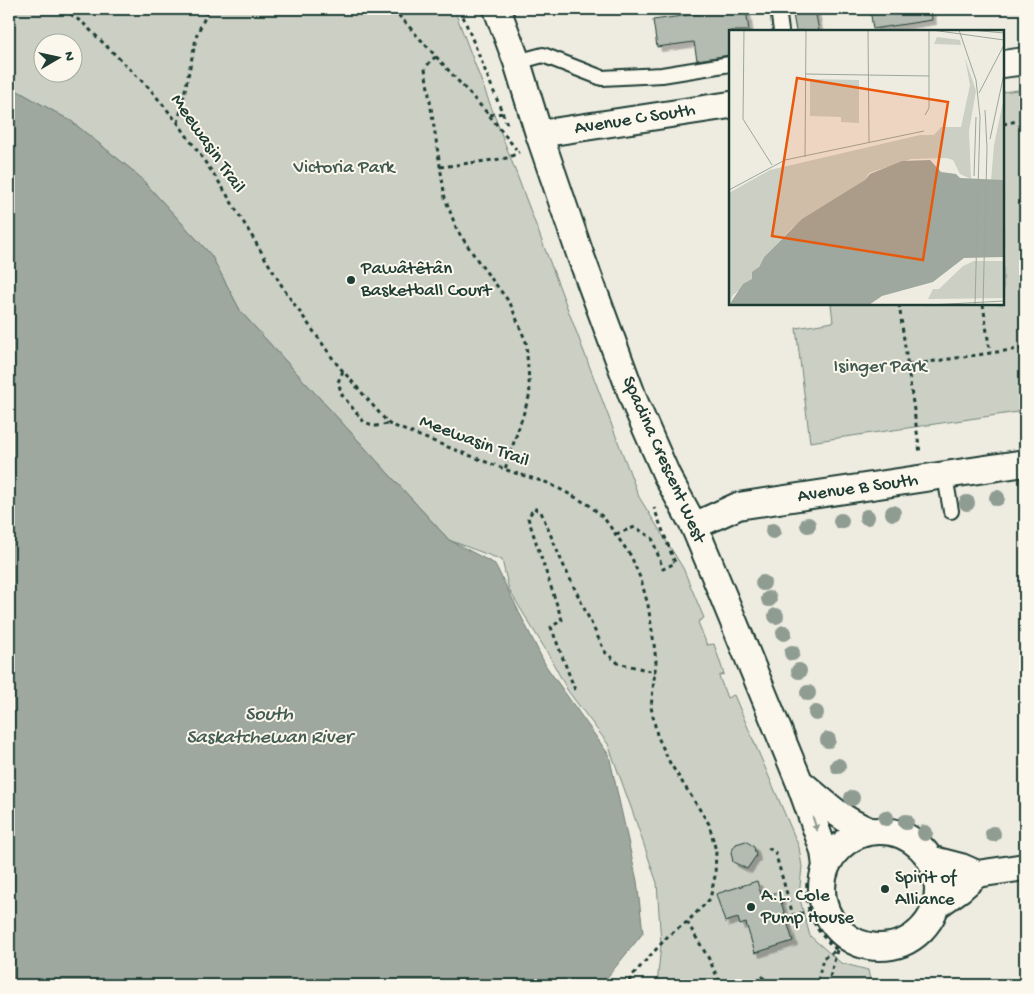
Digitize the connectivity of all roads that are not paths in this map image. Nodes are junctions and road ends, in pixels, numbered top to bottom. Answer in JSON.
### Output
{"nodes":[{"id":1,"x":497,"y":9,"type":"edge"},
{"id":2,"x":778,"y":9,"type":"edge"},
{"id":3,"x":781,"y":30,"type":"edge"},
{"id":4,"x":1025,"y":61,"type":"edge"},
{"id":5,"x":517,"y":62,"type":"junction"},
{"id":6,"x":729,"y":64,"type":"edge"},
{"id":7,"x":1004,"y":64,"type":"edge"},
{"id":8,"x":729,"y":105,"type":"edge"},
{"id":9,"x":539,"y":134,"type":"junction"},
{"id":10,"x":1025,"y":464,"type":"edge"},
{"id":11,"x":945,"y":476,"type":"junction"},
{"id":12,"x":952,"y":511,"type":"dead end"},
{"id":13,"x":694,"y":526,"type":"junction"},
{"id":14,"x":799,"y":781,"type":"junction"},
{"id":15,"x":870,"y":831,"type":"junction"},
{"id":16,"x":930,"y":859,"type":"junction"},
{"id":17,"x":1025,"y":867,"type":"edge"},
{"id":18,"x":826,"y":868,"type":"junction"},
{"id":19,"x":977,"y":874,"type":"junction"},
{"id":20,"x":936,"y":906,"type":"junction"}],
"edges":[{"from":1,"to":5,"type":"street","name":"Spadina Crescent West"},
{"from":2,"to":3,"type":"lane"},
{"from":4,"to":7,"type":"street"},
{"from":5,"to":6,"type":"lane"},
{"from":5,"to":9,"type":"street","name":"Spadina Crescent West"},
{"from":8,"to":9,"type":"street","name":"Avenue C South"},
{"from":9,"to":13,"type":"street","name":"Spadina Crescent West"},
{"from":10,"to":11,"type":"street","name":"Avenue B South"},
{"from":11,"to":12,"type":"lane"},
{"from":11,"to":13,"type":"street","name":"Avenue B South"},
{"from":13,"to":14,"type":"street","name":"Spadina Crescent West"},
{"from":14,"to":15,"type":"street","name":"Spadina Crescent West"},
{"from":14,"to":18,"type":"street","name":"Spadina Crescent West","one_way":true},
{"from":15,"to":16,"type":"street","name":"Spadina Crescent West"},
{"from":15,"to":18,"type":"street","name":"Spadina Crescent West"},
{"from":16,"to":19,"type":"street"},
{"from":16,"to":20,"type":"street","name":"Spadina Crescent West"},
{"from":17,"to":19,"type":"street"},
{"from":18,"to":20,"type":"street","name":"Spadina Crescent West"},
{"from":19,"to":20,"type":"street"}]}
